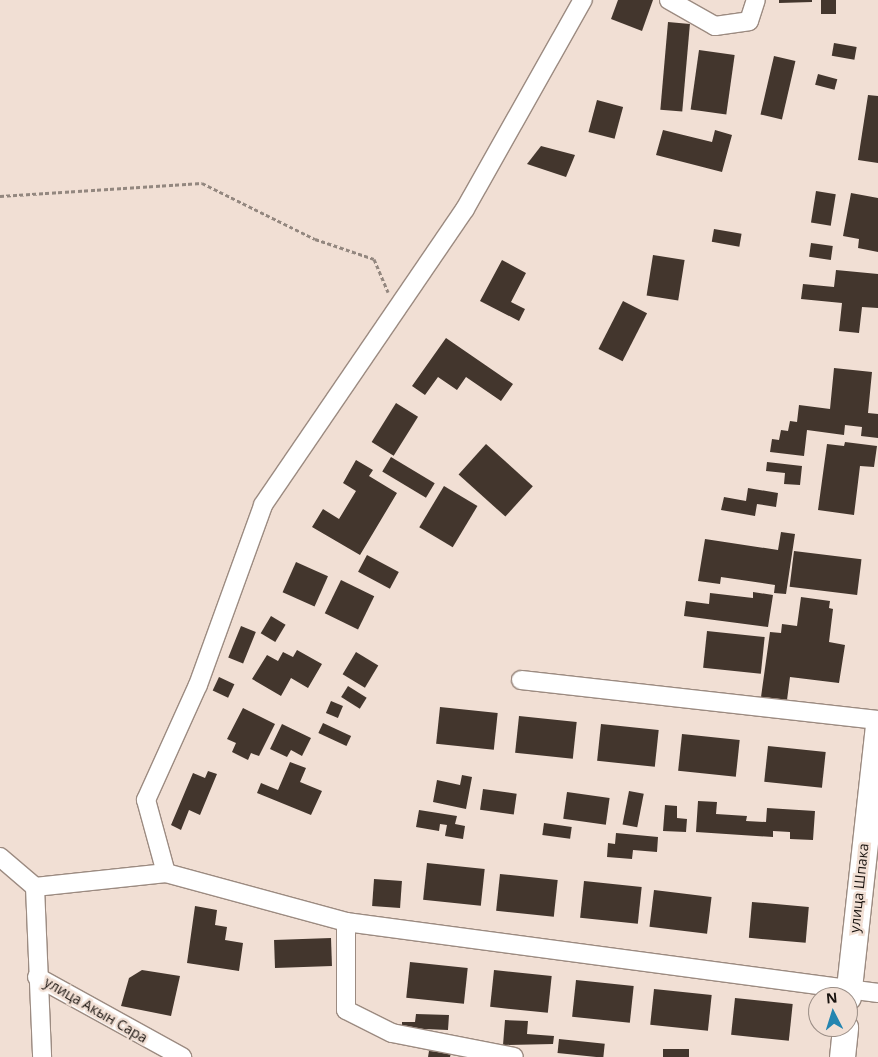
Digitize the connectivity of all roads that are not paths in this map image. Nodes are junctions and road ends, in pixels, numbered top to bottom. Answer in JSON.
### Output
{"nodes":[{"id":1,"x":583,"y":0,"type":"edge"},
{"id":2,"x":669,"y":0,"type":"edge"},
{"id":3,"x":756,"y":0,"type":"edge"},
{"id":4,"x":521,"y":680,"type":"dead end"},
{"id":5,"x":878,"y":720,"type":"edge"},
{"id":6,"x":878,"y":727,"type":"edge"},
{"id":7,"x":0,"y":857,"type":"edge"},
{"id":8,"x":166,"y":873,"type":"junction"},
{"id":9,"x":35,"y":887,"type":"junction"},
{"id":10,"x":346,"y":922,"type":"junction"},
{"id":11,"x":38,"y":977,"type":"junction"},
{"id":12,"x":808,"y":987,"type":"edge"},
{"id":13,"x":849,"y":987,"type":"edge"},
{"id":14,"x":858,"y":993,"type":"edge"},
{"id":15,"x":878,"y":993,"type":"edge"},
{"id":16,"x":844,"y":1037,"type":"edge"},
{"id":17,"x":42,"y":1057,"type":"edge"},
{"id":18,"x":182,"y":1057,"type":"edge"},
{"id":19,"x":514,"y":1057,"type":"edge"},
{"id":20,"x":842,"y":1057,"type":"edge"}],
"edges":[{"from":1,"to":8,"type":"street"},
{"from":2,"to":3,"type":"street"},
{"from":4,"to":5,"type":"street"},
{"from":6,"to":13,"type":"street","name":"улица Шпака"},
{"from":7,"to":9,"type":"street"},
{"from":8,"to":9,"type":"street"},
{"from":8,"to":10,"type":"street"},
{"from":9,"to":11,"type":"street"},
{"from":10,"to":12,"type":"street"},
{"from":10,"to":19,"type":"street"},
{"from":11,"to":17,"type":"street"},
{"from":11,"to":18,"type":"street","name":"улица Акын Сара"},
{"from":14,"to":15,"type":"street"},
{"from":16,"to":20,"type":"street"}]}
